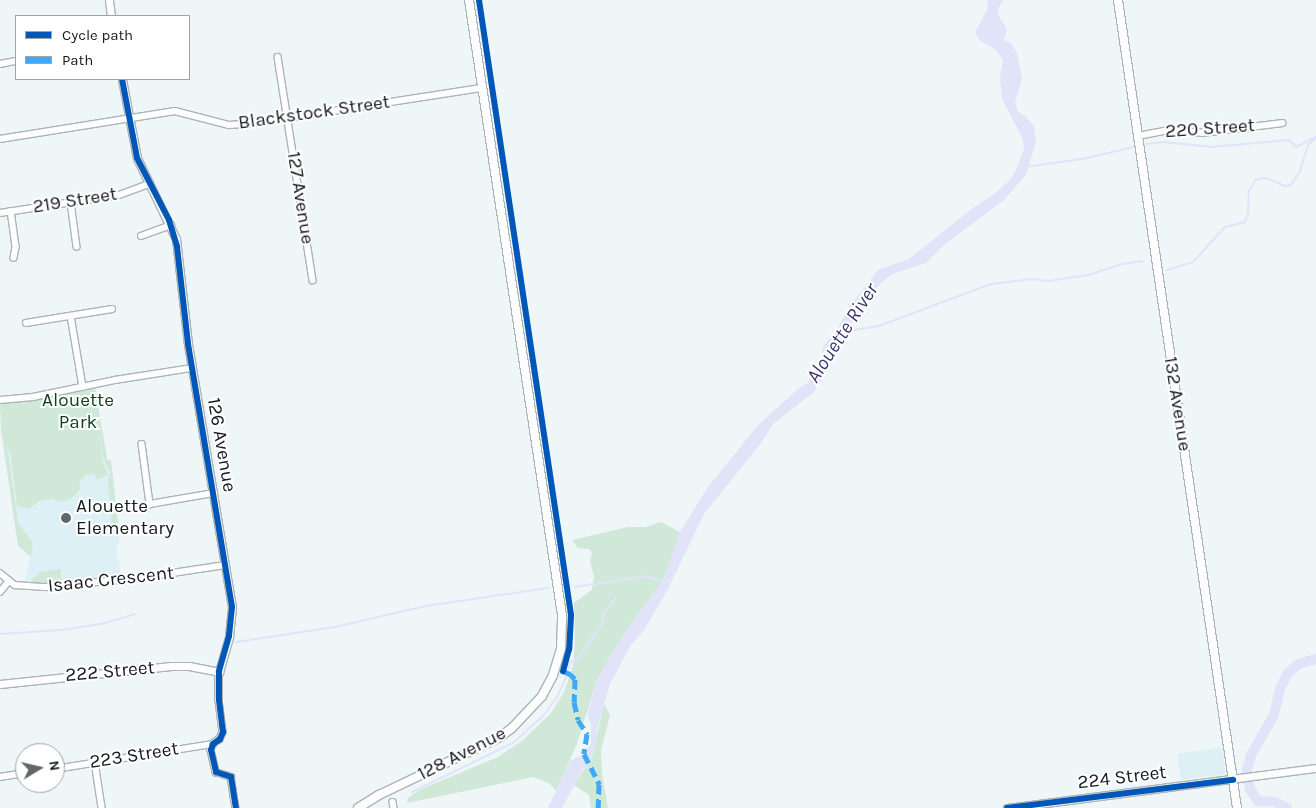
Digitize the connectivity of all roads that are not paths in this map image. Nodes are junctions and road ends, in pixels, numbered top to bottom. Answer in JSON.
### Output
{"nodes":[{"id":1,"x":108,"y":0,"type":"edge"},
{"id":2,"x":469,"y":0,"type":"edge"},
{"id":3,"x":1118,"y":0,"type":"edge"},
{"id":4,"x":111,"y":15,"type":"edge"},
{"id":5,"x":278,"y":57,"type":"dead end"},
{"id":6,"x":15,"y":61,"type":"edge"},
{"id":7,"x":0,"y":64,"type":"edge"},
{"id":8,"x":122,"y":80,"type":"edge"},
{"id":9,"x":482,"y":88,"type":"junction"},
{"id":10,"x":287,"y":117,"type":"junction"},
{"id":11,"x":129,"y":119,"type":"junction"},
{"id":12,"x":1282,"y":123,"type":"dead end"},
{"id":13,"x":1138,"y":136,"type":"junction"},
{"id":14,"x":0,"y":139,"type":"edge"},
{"id":15,"x":149,"y":184,"type":"junction"},
{"id":16,"x":71,"y":202,"type":"junction"},
{"id":17,"x":11,"y":211,"type":"junction"},
{"id":18,"x":0,"y":213,"type":"edge"},
{"id":19,"x":171,"y":225,"type":"junction"},
{"id":20,"x":142,"y":236,"type":"dead end"},
{"id":21,"x":78,"y":247,"type":"dead end"},
{"id":22,"x":14,"y":258,"type":"dead end"},
{"id":23,"x":313,"y":280,"type":"dead end"},
{"id":24,"x":112,"y":310,"type":"dead end"},
{"id":25,"x":72,"y":316,"type":"junction"},
{"id":26,"x":26,"y":323,"type":"dead end"},
{"id":27,"x":192,"y":368,"type":"junction"},
{"id":28,"x":83,"y":386,"type":"junction"},
{"id":29,"x":0,"y":400,"type":"edge"},
{"id":30,"x":142,"y":444,"type":"dead end"},
{"id":31,"x":214,"y":493,"type":"junction"},
{"id":32,"x":225,"y":565,"type":"junction"},
{"id":33,"x":0,"y":574,"type":"edge"},
{"id":34,"x":9,"y":581,"type":"junction"},
{"id":35,"x":0,"y":592,"type":"edge"},
{"id":36,"x":219,"y":672,"type":"junction"},
{"id":37,"x":0,"y":684,"type":"edge"},
{"id":38,"x":213,"y":744,"type":"junction"},
{"id":39,"x":95,"y":762,"type":"junction"},
{"id":40,"x":65,"y":766,"type":"edge"},
{"id":41,"x":1316,"y":768,"type":"edge"},
{"id":42,"x":15,"y":775,"type":"edge"},
{"id":43,"x":0,"y":777,"type":"edge"},
{"id":44,"x":1236,"y":779,"type":"junction"},
{"id":45,"x":102,"y":808,"type":"edge"},
{"id":46,"x":236,"y":808,"type":"edge"},
{"id":47,"x":358,"y":808,"type":"edge"},
{"id":48,"x":1007,"y":808,"type":"edge"},
{"id":49,"x":1237,"y":808,"type":"edge"}],
"edges":[{"from":1,"to":4,"type":"street"},
{"from":2,"to":9,"type":"main road","name":"128 Avenue"},
{"from":3,"to":13,"type":"main road","name":"132 Avenue"},
{"from":5,"to":10,"type":"street","name":"127 Avenue"},
{"from":6,"to":7,"type":"street"},
{"from":8,"to":11,"type":"street","name":"126 Avenue"},
{"from":9,"to":10,"type":"street","name":"Blackstock Street"},
{"from":9,"to":47,"type":"main road","name":"128 Avenue"},
{"from":10,"to":11,"type":"street","name":"Blackstock Street"},
{"from":10,"to":23,"type":"street","name":"127 Avenue"},
{"from":11,"to":14,"type":"street","name":"Blackstock Street"},
{"from":11,"to":15,"type":"street","name":"126 Avenue"},
{"from":12,"to":13,"type":"street","name":"220 Street"},
{"from":13,"to":44,"type":"main road","name":"132 Avenue"},
{"from":15,"to":16,"type":"street","name":"219 Street"},
{"from":15,"to":19,"type":"street","name":"126 Avenue"},
{"from":16,"to":17,"type":"street","name":"219 Street"},
{"from":16,"to":21,"type":"street"},
{"from":17,"to":18,"type":"street","name":"219 Street"},
{"from":17,"to":22,"type":"street"},
{"from":19,"to":20,"type":"street"},
{"from":19,"to":27,"type":"street","name":"126 Avenue"},
{"from":24,"to":25,"type":"street"},
{"from":25,"to":26,"type":"street"},
{"from":25,"to":28,"type":"street"},
{"from":27,"to":28,"type":"street"},
{"from":27,"to":31,"type":"street","name":"126 Avenue"},
{"from":28,"to":29,"type":"street"},
{"from":30,"to":31,"type":"street"},
{"from":31,"to":32,"type":"street","name":"126 Avenue"},
{"from":32,"to":34,"type":"street","name":"Isaac Crescent"},
{"from":32,"to":36,"type":"street","name":"126 Avenue"},
{"from":33,"to":34,"type":"street","name":"Isaac Crescent"},
{"from":34,"to":35,"type":"street"},
{"from":36,"to":37,"type":"street","name":"222 Street"},
{"from":36,"to":38,"type":"street","name":"126 Avenue"},
{"from":38,"to":39,"type":"street","name":"223 Street"},
{"from":38,"to":46,"type":"street","name":"126 Avenue"},
{"from":39,"to":40,"type":"street","name":"223 Street"},
{"from":39,"to":45,"type":"street"},
{"from":41,"to":44,"type":"street","name":"224 Street"},
{"from":42,"to":43,"type":"street"},
{"from":44,"to":48,"type":"street","name":"224 Street"},
{"from":44,"to":49,"type":"main road","name":"132 Avenue"}]}
